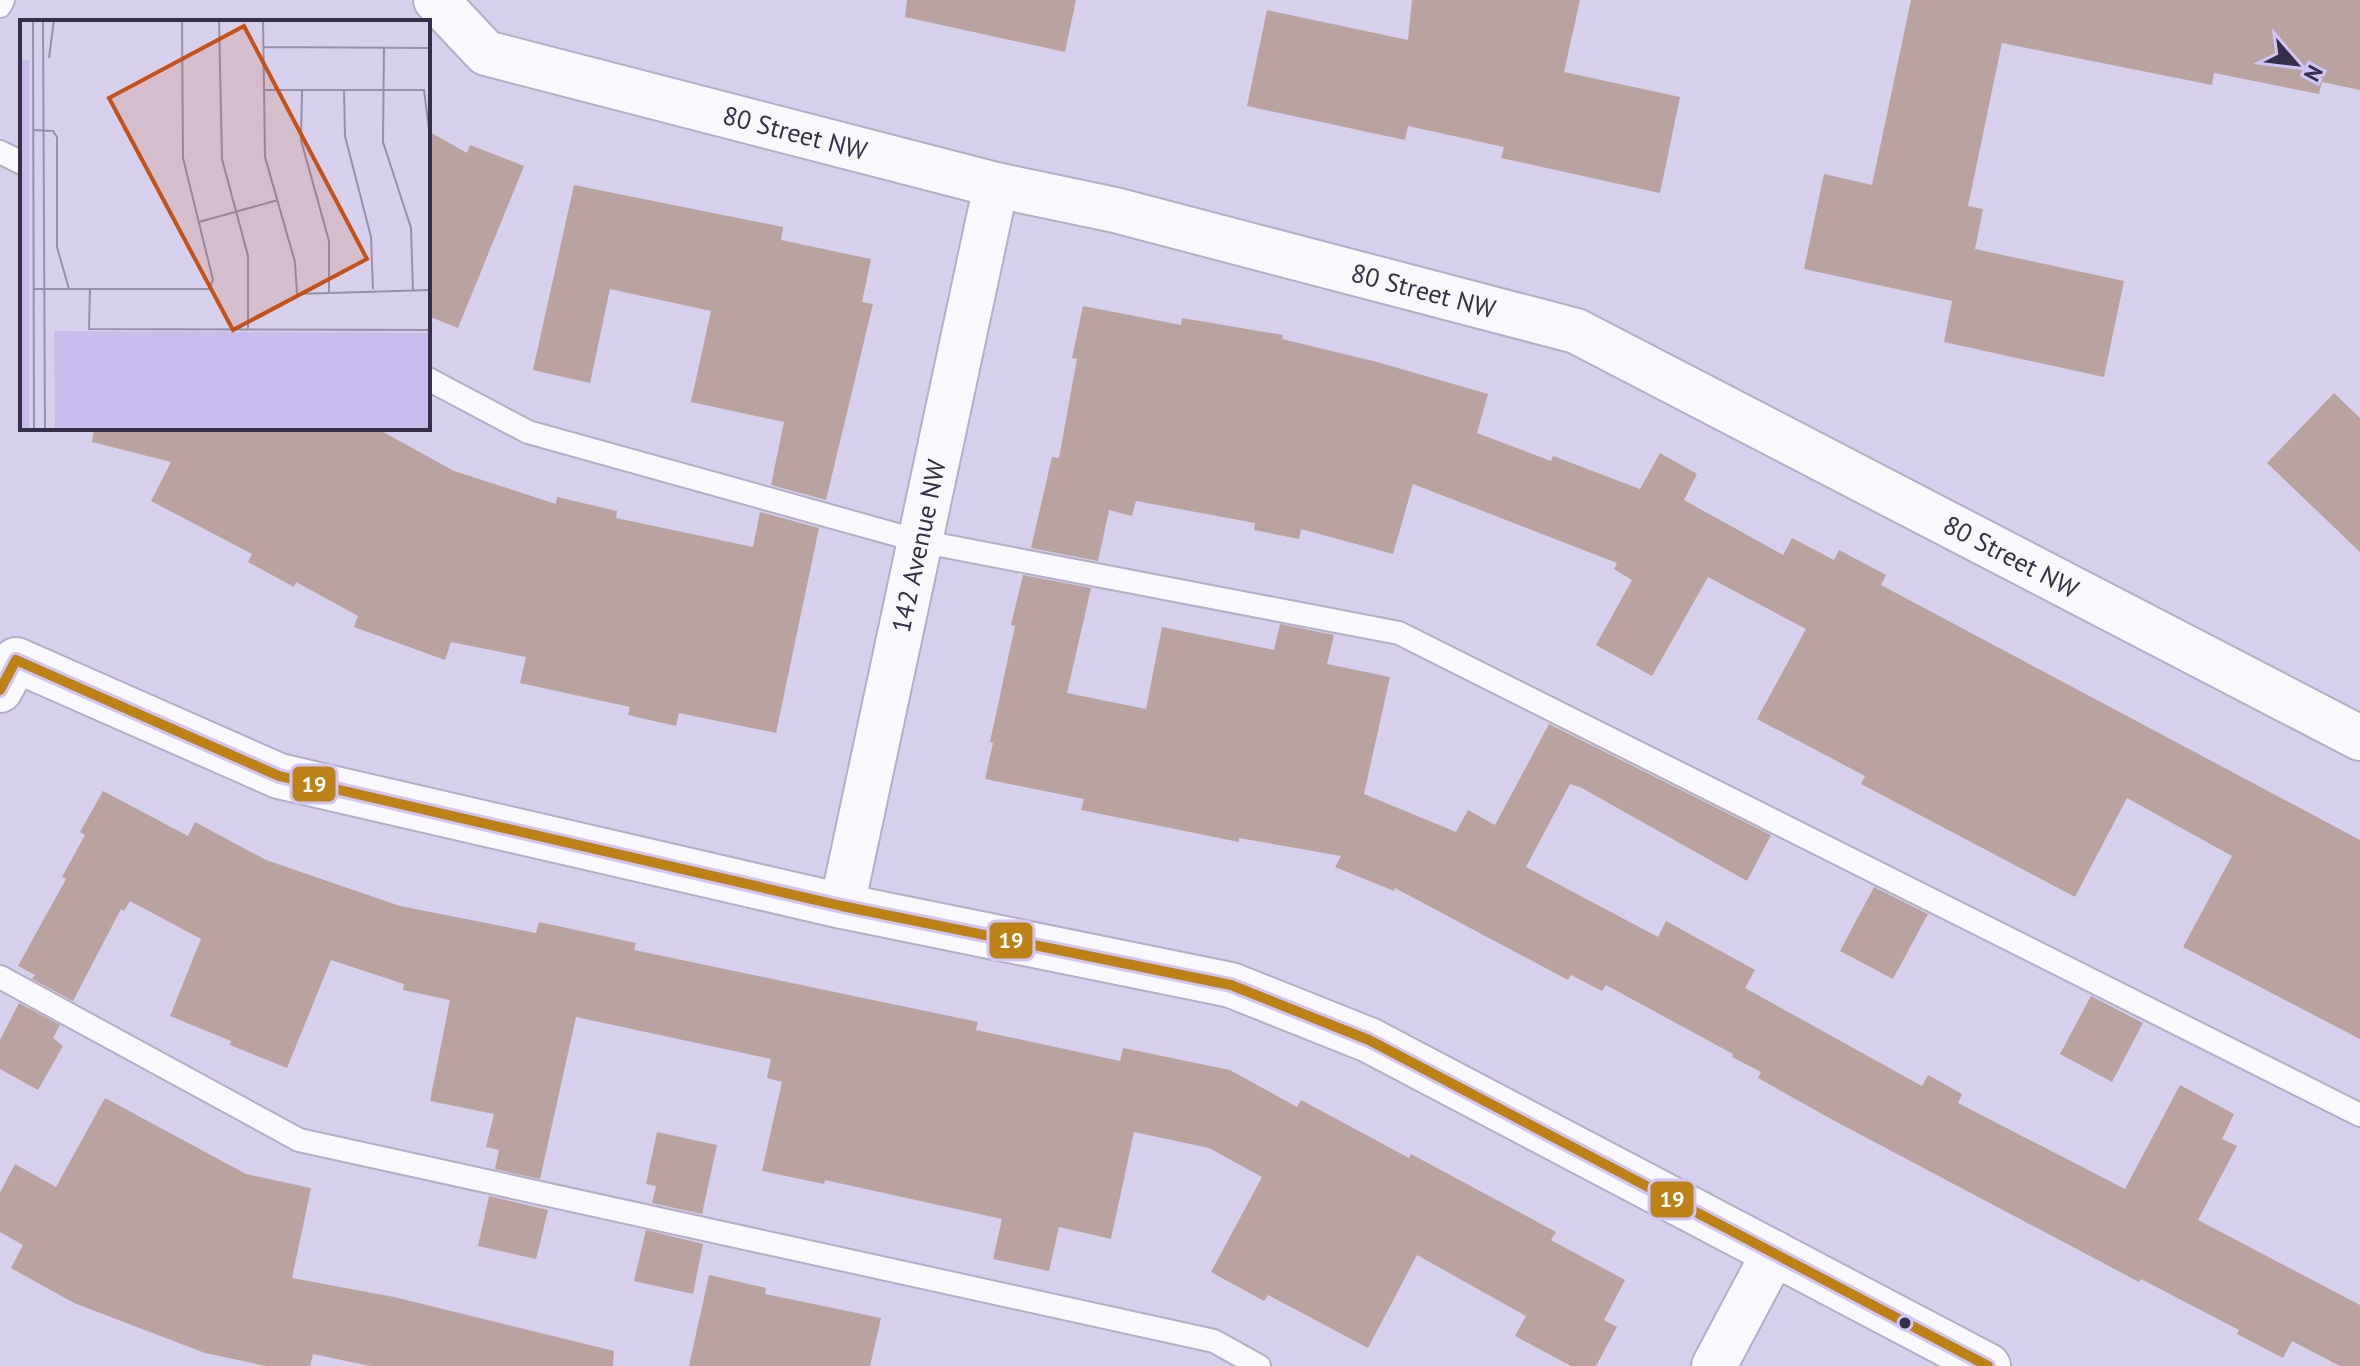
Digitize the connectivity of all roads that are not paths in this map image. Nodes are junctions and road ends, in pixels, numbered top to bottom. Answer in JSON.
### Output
{"nodes":[{"id":1,"x":3,"y":0,"type":"edge"},
{"id":2,"x":436,"y":0,"type":"edge"},
{"id":3,"x":0,"y":6,"type":"edge"},
{"id":4,"x":0,"y":152,"type":"edge"},
{"id":5,"x":20,"y":162,"type":"edge"},
{"id":6,"x":996,"y":185,"type":"junction"},
{"id":7,"x":430,"y":380,"type":"edge"},
{"id":8,"x":919,"y":541,"type":"junction"},
{"id":9,"x":8,"y":675,"type":"edge"},
{"id":10,"x":2360,"y":738,"type":"edge"},
{"id":11,"x":842,"y":906,"type":"junction"},
{"id":12,"x":0,"y":977,"type":"edge"},
{"id":13,"x":2360,"y":1115,"type":"edge"},
{"id":14,"x":1774,"y":1253,"type":"junction"},
{"id":15,"x":1259,"y":1366,"type":"edge"},
{"id":16,"x":1714,"y":1366,"type":"edge"},
{"id":17,"x":1988,"y":1366,"type":"edge"}],
"edges":[{"from":1,"to":3,"type":"lane"},
{"from":2,"to":6,"type":"street","name":"80 Street NW"},
{"from":4,"to":5,"type":"lane"},
{"from":6,"to":8,"type":"street","name":"142 Avenue NW"},
{"from":6,"to":10,"type":"street","name":"80 Street NW"},
{"from":7,"to":8,"type":"lane"},
{"from":8,"to":11,"type":"street","name":"142 Avenue NW"},
{"from":8,"to":13,"type":"lane"},
{"from":9,"to":11,"type":"street"},
{"from":11,"to":14,"type":"street"},
{"from":12,"to":15,"type":"lane"},
{"from":14,"to":16,"type":"street"},
{"from":14,"to":17,"type":"street"}]}
